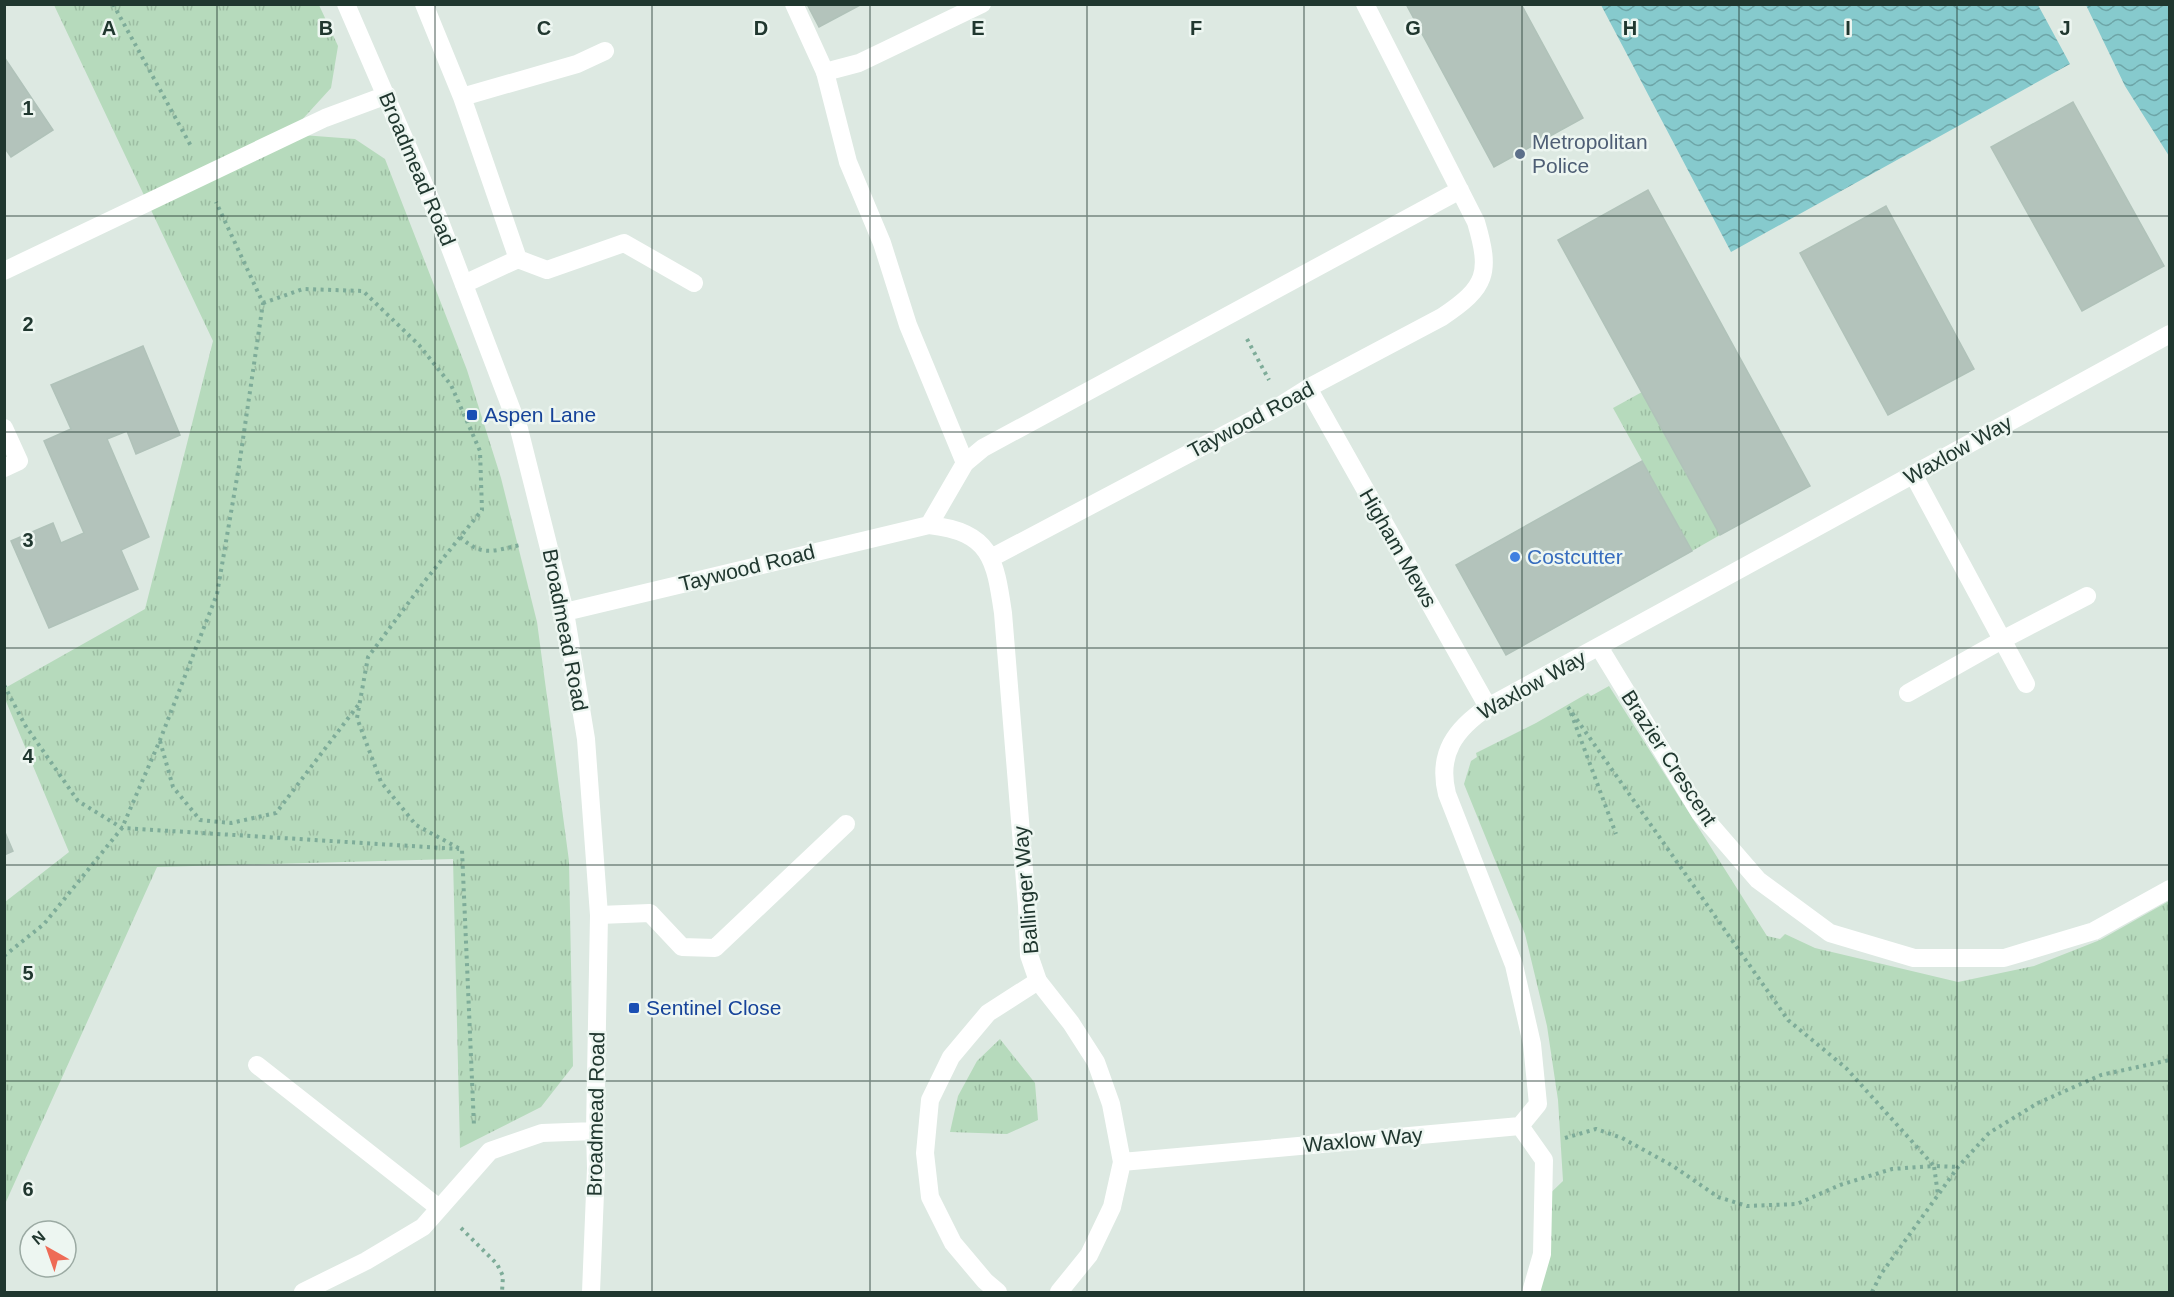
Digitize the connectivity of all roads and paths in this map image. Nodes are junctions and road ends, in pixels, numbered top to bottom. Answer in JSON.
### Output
{"nodes":[{"id":1,"x":113,"y":4,"type":"edge"},
{"id":2,"x":346,"y":4,"type":"edge"},
{"id":3,"x":424,"y":4,"type":"edge"},
{"id":4,"x":794,"y":4,"type":"edge"},
{"id":5,"x":982,"y":4,"type":"edge"},
{"id":6,"x":1365,"y":4,"type":"edge"},
{"id":7,"x":605,"y":51,"type":"dead end"},
{"id":8,"x":825,"y":72,"type":"junction"},
{"id":9,"x":387,"y":95,"type":"junction"},
{"id":10,"x":462,"y":97,"type":"junction"},
{"id":11,"x":204,"y":176,"type":"junction"},
{"id":12,"x":1460,"y":190,"type":"junction"},
{"id":13,"x":518,"y":259,"type":"junction"},
{"id":14,"x":4,"y":271,"type":"edge"},
{"id":15,"x":694,"y":283,"type":"dead end"},
{"id":16,"x":464,"y":284,"type":"junction"},
{"id":17,"x":263,"y":303,"type":"junction"},
{"id":18,"x":1233,"y":311,"type":"junction"},
{"id":19,"x":2169,"y":334,"type":"edge"},
{"id":20,"x":1308,"y":388,"type":"junction"},
{"id":21,"x":1281,"y":405,"type":"junction"},
{"id":22,"x":4,"y":428,"type":"edge"},
{"id":23,"x":965,"y":463,"type":"junction"},
{"id":24,"x":4,"y":468,"type":"edge"},
{"id":25,"x":1913,"y":474,"type":"junction"},
{"id":26,"x":928,"y":525,"type":"junction"},
{"id":27,"x":460,"y":537,"type":"junction"},
{"id":28,"x":547,"y":538,"type":"junction"},
{"id":29,"x":991,"y":558,"type":"junction"},
{"id":30,"x":2087,"y":596,"type":"dead end"},
{"id":31,"x":565,"y":612,"type":"junction"},
{"id":32,"x":2002,"y":640,"type":"junction"},
{"id":33,"x":1599,"y":647,"type":"junction"},
{"id":34,"x":1555,"y":670,"type":"junction"},
{"id":35,"x":2026,"y":684,"type":"dead end"},
{"id":36,"x":4,"y":685,"type":"edge"},
{"id":37,"x":1908,"y":693,"type":"dead end"},
{"id":38,"x":359,"y":703,"type":"junction"},
{"id":39,"x":1488,"y":707,"type":"junction"},
{"id":40,"x":1568,"y":707,"type":"junction"},
{"id":41,"x":160,"y":740,"type":"junction"},
{"id":42,"x":846,"y":824,"type":"dead end"},
{"id":43,"x":122,"y":828,"type":"junction"},
{"id":44,"x":1616,"y":834,"type":"dead end"},
{"id":45,"x":462,"y":850,"type":"junction"},
{"id":46,"x":2169,"y":889,"type":"edge"},
{"id":47,"x":599,"y":915,"type":"junction"},
{"id":48,"x":4,"y":956,"type":"edge"},
{"id":49,"x":1038,"y":981,"type":"junction"},
{"id":50,"x":2169,"y":1060,"type":"edge"},
{"id":51,"x":257,"y":1065,"type":"dead end"},
{"id":52,"x":1520,"y":1126,"type":"junction"},
{"id":53,"x":595,"y":1131,"type":"junction"},
{"id":54,"x":1535,"y":1148,"type":"junction"},
{"id":55,"x":490,"y":1151,"type":"junction"},
{"id":56,"x":1122,"y":1162,"type":"junction"},
{"id":57,"x":1934,"y":1166,"type":"junction"},
{"id":58,"x":1958,"y":1167,"type":"junction"},
{"id":59,"x":1938,"y":1194,"type":"junction"},
{"id":60,"x":439,"y":1208,"type":"junction"},
{"id":61,"x":303,"y":1293,"type":"edge"},
{"id":62,"x":502,"y":1293,"type":"edge"},
{"id":63,"x":591,"y":1293,"type":"edge"},
{"id":64,"x":998,"y":1293,"type":"edge"},
{"id":65,"x":1059,"y":1293,"type":"edge"},
{"id":66,"x":1531,"y":1293,"type":"edge"},
{"id":67,"x":1872,"y":1293,"type":"edge"}],
"edges":[{"from":1,"to":11,"type":"path"},
{"from":2,"to":9,"type":"street","name":"Broadmead Road"},
{"from":3,"to":10,"type":"street"},
{"from":4,"to":8,"type":"street"},
{"from":5,"to":8,"type":"street"},
{"from":6,"to":12,"type":"street","name":"Taywood Road"},
{"from":7,"to":10,"type":"street"},
{"from":8,"to":23,"type":"street"},
{"from":9,"to":11,"type":"street"},
{"from":9,"to":16,"type":"street","name":"Broadmead Road"},
{"from":10,"to":13,"type":"street"},
{"from":11,"to":14,"type":"street"},
{"from":11,"to":17,"type":"path"},
{"from":12,"to":18,"type":"street"},
{"from":12,"to":20,"type":"street","name":"Taywood Road"},
{"from":13,"to":15,"type":"street"},
{"from":13,"to":16,"type":"street"},
{"from":16,"to":28,"type":"street","name":"Broadmead Road"},
{"from":17,"to":27,"type":"path"},
{"from":17,"to":41,"type":"path"},
{"from":18,"to":21,"type":"path"},
{"from":18,"to":23,"type":"street"},
{"from":19,"to":25,"type":"street","name":"Waxlow Way"},
{"from":20,"to":21,"type":"street","name":"Taywood Road"},
{"from":20,"to":39,"type":"street","name":"Higham Mews"},
{"from":21,"to":29,"type":"street","name":"Taywood Road"},
{"from":22,"to":24,"type":"street"},
{"from":23,"to":26,"type":"street"},
{"from":25,"to":32,"type":"street"},
{"from":25,"to":33,"type":"street","name":"Waxlow Way"},
{"from":26,"to":29,"type":"street","name":"Taywood Road"},
{"from":26,"to":31,"type":"street","name":"Taywood Road"},
{"from":27,"to":28,"type":"path"},
{"from":27,"to":38,"type":"path"},
{"from":28,"to":31,"type":"street","name":"Broadmead Road"},
{"from":29,"to":49,"type":"street","name":"Ballinger Way"},
{"from":30,"to":32,"type":"street"},
{"from":31,"to":47,"type":"street","name":"Broadmead Road"},
{"from":32,"to":35,"type":"street"},
{"from":32,"to":37,"type":"street"},
{"from":33,"to":34,"type":"street","name":"Waxlow Way"},
{"from":33,"to":46,"type":"street","name":"Brazier Crescent"},
{"from":34,"to":39,"type":"street","name":"Waxlow Way"},
{"from":34,"to":40,"type":"path"},
{"from":36,"to":43,"type":"path"},
{"from":38,"to":41,"type":"path"},
{"from":38,"to":45,"type":"path"},
{"from":39,"to":52,"type":"street","name":"Waxlow Way"},
{"from":40,"to":44,"type":"path"},
{"from":40,"to":57,"type":"path"},
{"from":41,"to":43,"type":"path"},
{"from":42,"to":47,"type":"street"},
{"from":43,"to":45,"type":"path"},
{"from":43,"to":48,"type":"path"},
{"from":45,"to":55,"type":"path"},
{"from":47,"to":53,"type":"street","name":"Broadmead Road"},
{"from":49,"to":56,"type":"street","name":"Ballinger Way"},
{"from":49,"to":64,"type":"street"},
{"from":50,"to":58,"type":"path"},
{"from":51,"to":60,"type":"street"},
{"from":52,"to":54,"type":"street"},
{"from":52,"to":56,"type":"street","name":"Waxlow Way"},
{"from":53,"to":55,"type":"street"},
{"from":53,"to":63,"type":"street","name":"Broadmead Road"},
{"from":54,"to":57,"type":"path"},
{"from":54,"to":66,"type":"street"},
{"from":55,"to":60,"type":"street"},
{"from":56,"to":65,"type":"street","name":"Ballinger Way"},
{"from":57,"to":58,"type":"path"},
{"from":57,"to":59,"type":"path"},
{"from":58,"to":59,"type":"path"},
{"from":59,"to":67,"type":"path"},
{"from":60,"to":61,"type":"street"},
{"from":60,"to":62,"type":"path"}]}
